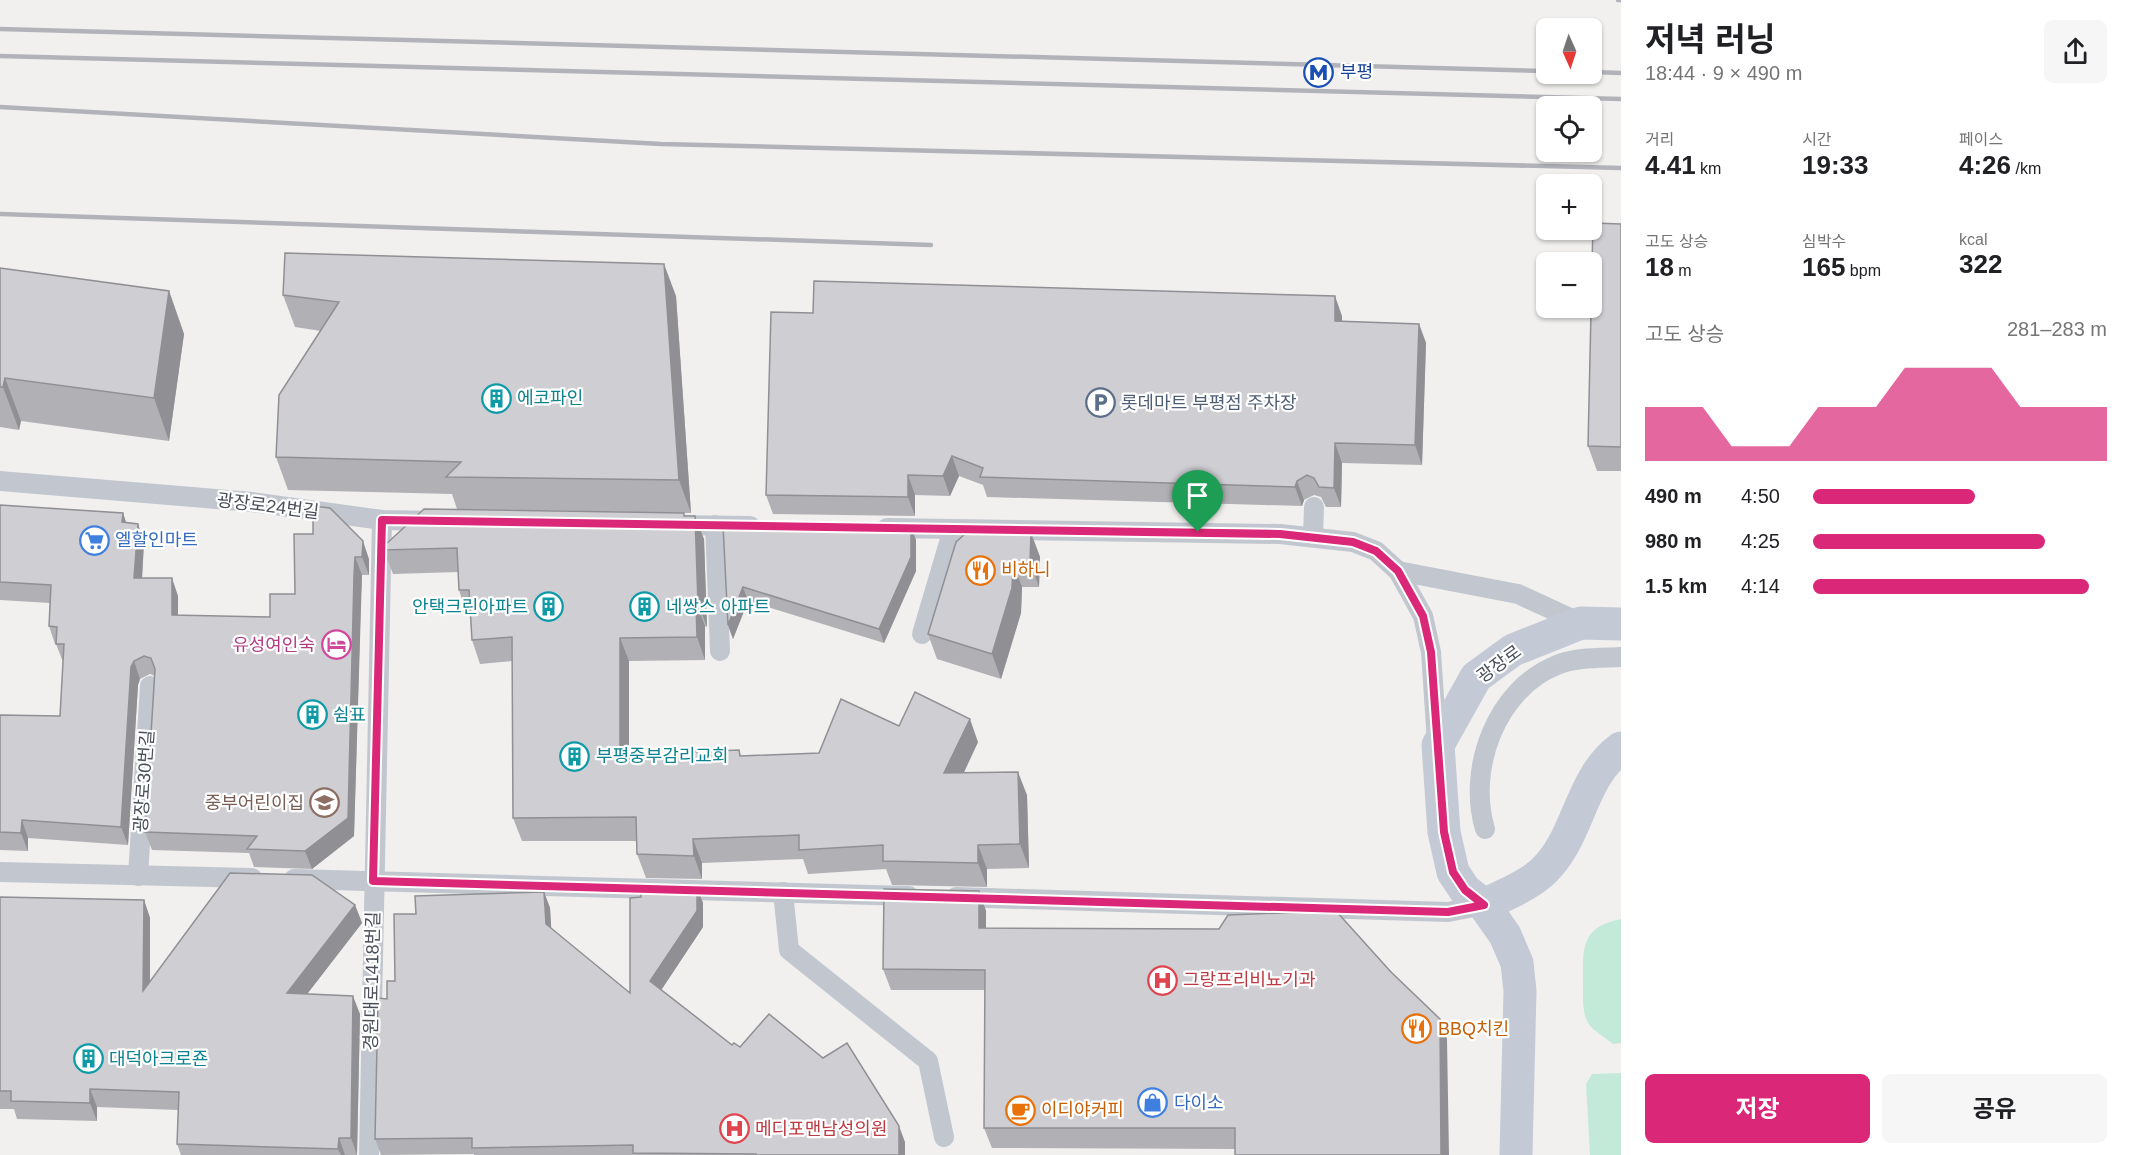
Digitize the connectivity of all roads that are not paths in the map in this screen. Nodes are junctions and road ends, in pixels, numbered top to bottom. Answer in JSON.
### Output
{"nodes":[{"id":1,"x":0,"y":481,"type":"edge"},
{"id":2,"x":1314,"y":507,"type":"edge"},
{"id":3,"x":382,"y":520,"type":"junction"},
{"id":4,"x":454,"y":521,"type":"edge"},
{"id":5,"x":656,"y":524,"type":"edge"},
{"id":6,"x":715,"y":525,"type":"junction"},
{"id":7,"x":775,"y":526,"type":"edge"},
{"id":8,"x":870,"y":528,"type":"edge"},
{"id":9,"x":953,"y":529,"type":"junction"},
{"id":10,"x":1313,"y":536,"type":"junction"},
{"id":11,"x":1398,"y":571,"type":"junction"},
{"id":12,"x":1581,"y":623,"type":"junction"},
{"id":13,"x":1621,"y":624,"type":"edge"},
{"id":14,"x":922,"y":634,"type":"dead end"},
{"id":15,"x":720,"y":651,"type":"dead end"},
{"id":16,"x":1621,"y":657,"type":"edge"},
{"id":17,"x":150,"y":686,"type":"edge"},
{"id":18,"x":1438,"y":745,"type":"junction"},
{"id":19,"x":1621,"y":748,"type":"edge"},
{"id":20,"x":1485,"y":829,"type":"dead end"},
{"id":21,"x":0,"y":872,"type":"edge"},
{"id":22,"x":138,"y":876,"type":"junction"},
{"id":23,"x":373,"y":881,"type":"junction"},
{"id":24,"x":783,"y":892,"type":"junction"},
{"id":25,"x":1484,"y":905,"type":"junction"},
{"id":26,"x":944,"y":1137,"type":"dead end"},
{"id":27,"x":369,"y":1155,"type":"edge"},
{"id":28,"x":1516,"y":1155,"type":"edge"}],
"edges":[{"from":1,"to":3,"type":"lane","name":"광장로24번길"},
{"from":2,"to":10,"type":"lane"},
{"from":3,"to":4,"type":"lane","name":"광장로24번길"},
{"from":3,"to":23,"type":"lane","name":"경원대로1418번길"},
{"from":5,"to":6,"type":"lane"},
{"from":6,"to":7,"type":"lane"},
{"from":6,"to":15,"type":"lane"},
{"from":8,"to":9,"type":"lane"},
{"from":9,"to":10,"type":"lane"},
{"from":9,"to":14,"type":"lane"},
{"from":10,"to":11,"type":"lane"},
{"from":11,"to":12,"type":"lane"},
{"from":11,"to":18,"type":"lane"},
{"from":12,"to":13,"type":"main road","name":"광장로"},
{"from":12,"to":18,"type":"main road","name":"광장로"},
{"from":16,"to":20,"type":"lane"},
{"from":17,"to":22,"type":"lane","name":"광장로30번길"},
{"from":18,"to":25,"type":"main road"},
{"from":19,"to":25,"type":"main road"},
{"from":21,"to":22,"type":"lane"},
{"from":22,"to":23,"type":"lane"},
{"from":23,"to":24,"type":"lane"},
{"from":23,"to":27,"type":"lane","name":"경원대로1418번길"},
{"from":24,"to":25,"type":"lane"},
{"from":24,"to":26,"type":"lane"},
{"from":25,"to":28,"type":"main road"}]}
